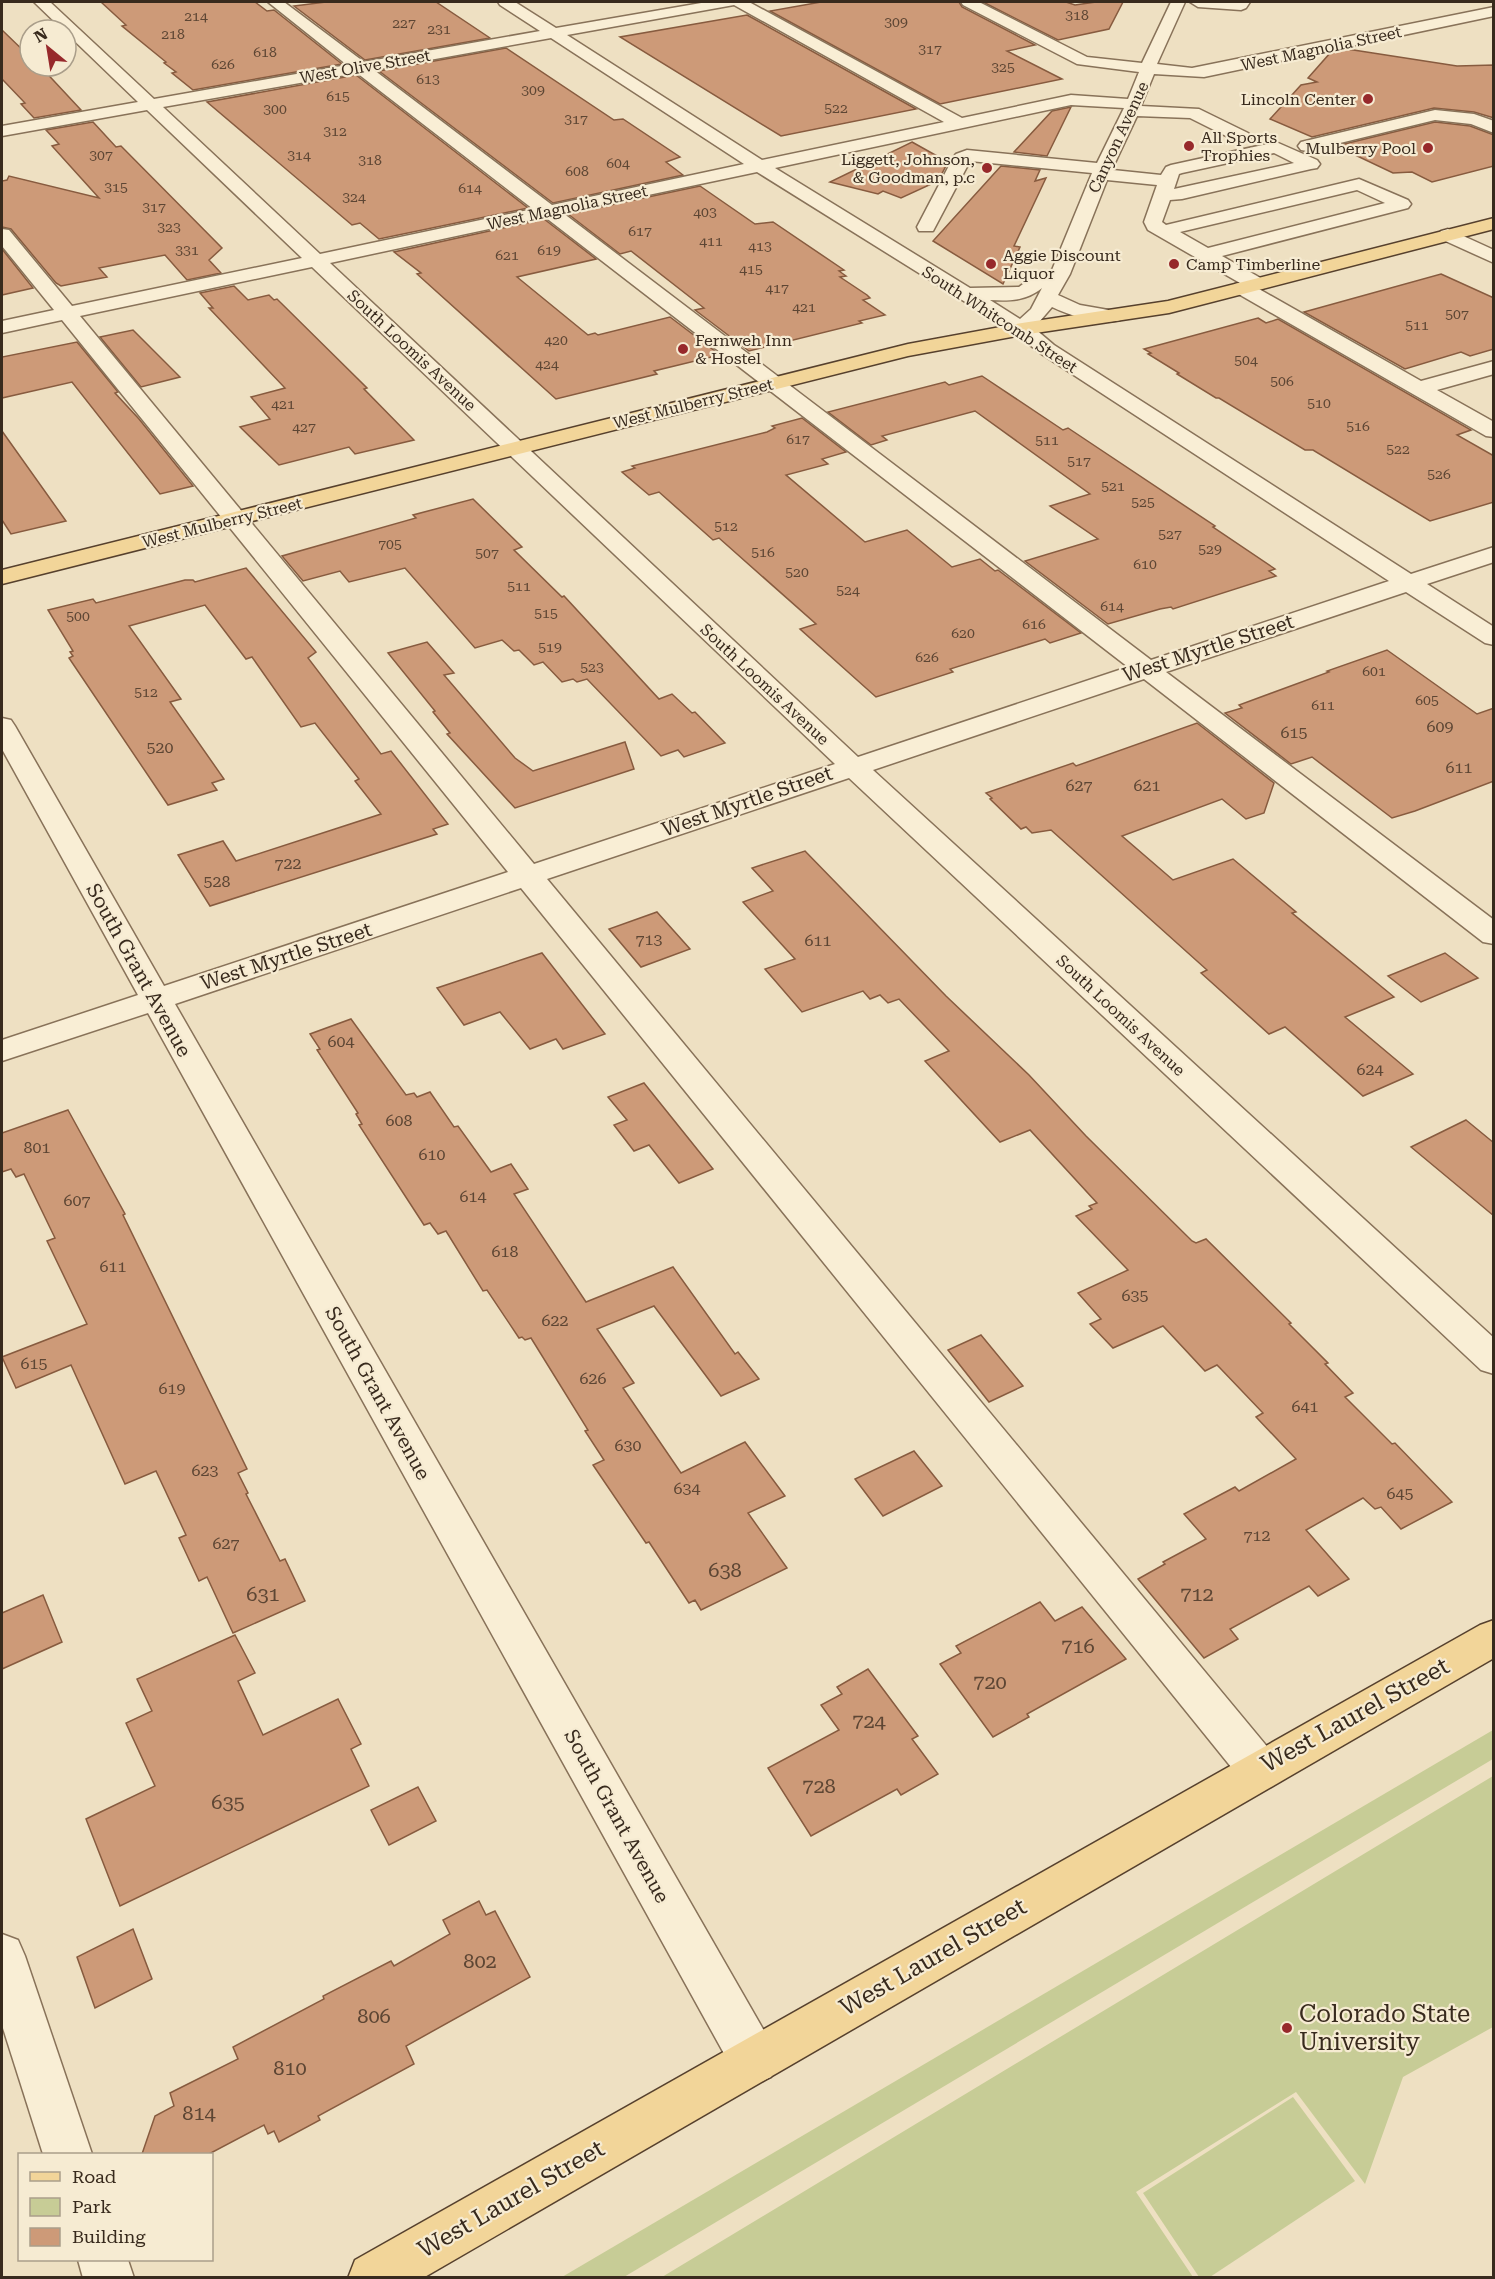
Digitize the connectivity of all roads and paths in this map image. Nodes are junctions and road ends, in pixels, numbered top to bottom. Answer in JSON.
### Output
{"nodes":[{"id":1,"x":42,"y":2,"type":"edge"},
{"id":2,"x":274,"y":2,"type":"edge"},
{"id":3,"x":505,"y":2,"type":"edge"},
{"id":4,"x":730,"y":2,"type":"edge"},
{"id":5,"x":739,"y":2,"type":"edge"},
{"id":6,"x":968,"y":2,"type":"edge"},
{"id":7,"x":1178,"y":2,"type":"edge"},
{"id":8,"x":1198,"y":2,"type":"edge"},
{"id":9,"x":1242,"y":2,"type":"edge"},
{"id":10,"x":1443,"y":6,"type":"dead end"},
{"id":11,"x":1494,"y":11,"type":"edge"},
{"id":12,"x":1470,"y":16,"type":"junction"},
{"id":13,"x":1494,"y":25,"type":"edge"},
{"id":14,"x":553,"y":33,"type":"junction"},
{"id":15,"x":360,"y":67,"type":"junction"},
{"id":16,"x":1148,"y":69,"type":"junction"},
{"id":17,"x":151,"y":105,"type":"junction"},
{"id":18,"x":1133,"y":107,"type":"junction"},
{"id":19,"x":960,"y":124,"type":"junction"},
{"id":20,"x":1494,"y":128,"type":"edge"},
{"id":21,"x":2,"y":131,"type":"edge"},
{"id":22,"x":1242,"y":137,"type":"dead end"},
{"id":23,"x":1307,"y":146,"type":"dead end"},
{"id":24,"x":759,"y":166,"type":"junction"},
{"id":25,"x":1103,"y":172,"type":"junction"},
{"id":26,"x":1166,"y":188,"type":"junction"},
{"id":27,"x":546,"y":211,"type":"junction"},
{"id":28,"x":1494,"y":223,"type":"edge"},
{"id":29,"x":926,"y":228,"type":"dead end"},
{"id":30,"x":1163,"y":231,"type":"junction"},
{"id":31,"x":2,"y":234,"type":"edge"},
{"id":32,"x":1448,"y":235,"type":"junction"},
{"id":33,"x":1204,"y":255,"type":"junction"},
{"id":34,"x":1494,"y":257,"type":"edge"},
{"id":35,"x":316,"y":260,"type":"junction"},
{"id":36,"x":1060,"y":274,"type":"junction"},
{"id":37,"x":1250,"y":286,"type":"junction"},
{"id":38,"x":962,"y":293,"type":"junction"},
{"id":39,"x":1047,"y":297,"type":"junction"},
{"id":40,"x":66,"y":313,"type":"junction"},
{"id":41,"x":1113,"y":316,"type":"junction"},
{"id":42,"x":2,"y":327,"type":"edge"},
{"id":43,"x":1022,"y":329,"type":"junction"},
{"id":44,"x":1494,"y":367,"type":"edge"},
{"id":45,"x":774,"y":383,"type":"junction"},
{"id":46,"x":1419,"y":388,"type":"junction"},
{"id":47,"x":1494,"y":431,"type":"edge"},
{"id":48,"x":515,"y":448,"type":"junction"},
{"id":49,"x":236,"y":518,"type":"junction"},
{"id":50,"x":1494,"y":554,"type":"edge"},
{"id":51,"x":2,"y":577,"type":"edge"},
{"id":52,"x":1405,"y":582,"type":"junction"},
{"id":53,"x":1494,"y":638,"type":"edge"},
{"id":54,"x":1146,"y":668,"type":"junction"},
{"id":55,"x":2,"y":726,"type":"edge"},
{"id":56,"x":852,"y":766,"type":"junction"},
{"id":57,"x":527,"y":876,"type":"junction"},
{"id":58,"x":1494,"y":935,"type":"edge"},
{"id":59,"x":155,"y":1000,"type":"junction"},
{"id":60,"x":2,"y":1051,"type":"edge"},
{"id":61,"x":1494,"y":1360,"type":"edge"},
{"id":62,"x":1494,"y":1637,"type":"edge"},
{"id":63,"x":1259,"y":1769,"type":"junction"},
{"id":64,"x":2,"y":1956,"type":"edge"},
{"id":65,"x":754,"y":2060,"type":"junction"},
{"id":66,"x":68,"y":2153,"type":"edge"},
{"id":67,"x":104,"y":2261,"type":"edge"},
{"id":68,"x":109,"y":2277,"type":"edge"},
{"id":69,"x":373,"y":2277,"type":"edge"}],
"edges":[{"from":1,"to":17,"type":"street","name":"South Loomis Avenue"},
{"from":2,"to":15,"type":"street"},
{"from":3,"to":14,"type":"street","name":"South Whitcomb Street"},
{"from":4,"to":14,"type":"street","name":"West Olive Street"},
{"from":5,"to":19,"type":"street"},
{"from":6,"to":16,"type":"street","name":"West Magnolia Street"},
{"from":7,"to":16,"type":"street","name":"Canyon Avenue"},
{"from":8,"to":9,"type":"street"},
{"from":10,"to":12,"type":"street"},
{"from":11,"to":12,"type":"street","name":"West Magnolia Street"},
{"from":12,"to":13,"type":"street"},
{"from":12,"to":16,"type":"street","name":"West Magnolia Street"},
{"from":14,"to":15,"type":"street","name":"West Olive Street"},
{"from":14,"to":24,"type":"street","name":"South Whitcomb Street"},
{"from":15,"to":17,"type":"street","name":"West Olive Street"},
{"from":15,"to":27,"type":"street"},
{"from":16,"to":18,"type":"street","name":"Canyon Avenue"},
{"from":17,"to":21,"type":"street","name":"West Olive Street"},
{"from":17,"to":35,"type":"street","name":"South Loomis Avenue"},
{"from":18,"to":19,"type":"street","name":"West Magnolia Street"},
{"from":18,"to":22,"type":"street","name":"West Magnolia Street"},
{"from":18,"to":25,"type":"street","name":"Canyon Avenue"},
{"from":19,"to":24,"type":"street","name":"West Magnolia Street"},
{"from":20,"to":23,"type":"street"},
{"from":24,"to":27,"type":"street","name":"West Magnolia Street"},
{"from":24,"to":38,"type":"street","name":"South Whitcomb Street"},
{"from":25,"to":26,"type":"street"},
{"from":25,"to":29,"type":"street"},
{"from":25,"to":36,"type":"street","name":"Canyon Avenue"},
{"from":26,"to":26,"type":"street"},
{"from":26,"to":30,"type":"street"},
{"from":27,"to":35,"type":"street","name":"West Magnolia Street"},
{"from":27,"to":45,"type":"street"},
{"from":28,"to":32,"type":"main road","name":"West Mulberry Street"},
{"from":30,"to":33,"type":"street"},
{"from":30,"to":33,"type":"street"},
{"from":31,"to":40,"type":"street"},
{"from":32,"to":34,"type":"street"},
{"from":32,"to":37,"type":"main road","name":"West Mulberry Street"},
{"from":33,"to":37,"type":"street"},
{"from":35,"to":40,"type":"street","name":"West Magnolia Street"},
{"from":35,"to":48,"type":"street","name":"South Loomis Avenue"},
{"from":36,"to":38,"type":"street"},
{"from":36,"to":39,"type":"street","name":"Canyon Avenue"},
{"from":37,"to":41,"type":"main road","name":"West Mulberry Street"},
{"from":37,"to":46,"type":"street"},
{"from":38,"to":43,"type":"street","name":"South Whitcomb Street"},
{"from":39,"to":41,"type":"street"},
{"from":39,"to":43,"type":"street","name":"Canyon Avenue"},
{"from":40,"to":42,"type":"street","name":"West Magnolia Street"},
{"from":40,"to":49,"type":"street"},
{"from":41,"to":43,"type":"main road","name":"West Mulberry Street"},
{"from":43,"to":45,"type":"main road","name":"West Mulberry Street"},
{"from":43,"to":52,"type":"street","name":"South Whitcomb Street"},
{"from":44,"to":46,"type":"street"},
{"from":45,"to":48,"type":"main road","name":"West Mulberry Street"},
{"from":45,"to":54,"type":"street"},
{"from":46,"to":47,"type":"street"},
{"from":48,"to":49,"type":"main road","name":"West Mulberry Street"},
{"from":48,"to":56,"type":"street","name":"South Loomis Avenue"},
{"from":49,"to":51,"type":"main road","name":"West Mulberry Street"},
{"from":49,"to":57,"type":"street"},
{"from":50,"to":52,"type":"street","name":"West Myrtle Street"},
{"from":52,"to":53,"type":"street","name":"South Whitcomb Street"},
{"from":52,"to":54,"type":"street","name":"West Myrtle Street"},
{"from":54,"to":56,"type":"street","name":"West Myrtle Street"},
{"from":54,"to":58,"type":"street"},
{"from":55,"to":59,"type":"street","name":"South Grant Avenue"},
{"from":56,"to":57,"type":"street","name":"West Myrtle Street"},
{"from":56,"to":61,"type":"street","name":"South Loomis Avenue"},
{"from":57,"to":59,"type":"street","name":"West Myrtle Street"},
{"from":57,"to":63,"type":"street"},
{"from":59,"to":60,"type":"street","name":"West Myrtle Street"},
{"from":59,"to":65,"type":"street","name":"South Grant Avenue"},
{"from":62,"to":63,"type":"main road","name":"West Laurel Street"},
{"from":63,"to":65,"type":"main road","name":"West Laurel Street"},
{"from":64,"to":66,"type":"street"},
{"from":65,"to":69,"type":"main road","name":"West Laurel Street"},
{"from":67,"to":68,"type":"street"}]}
